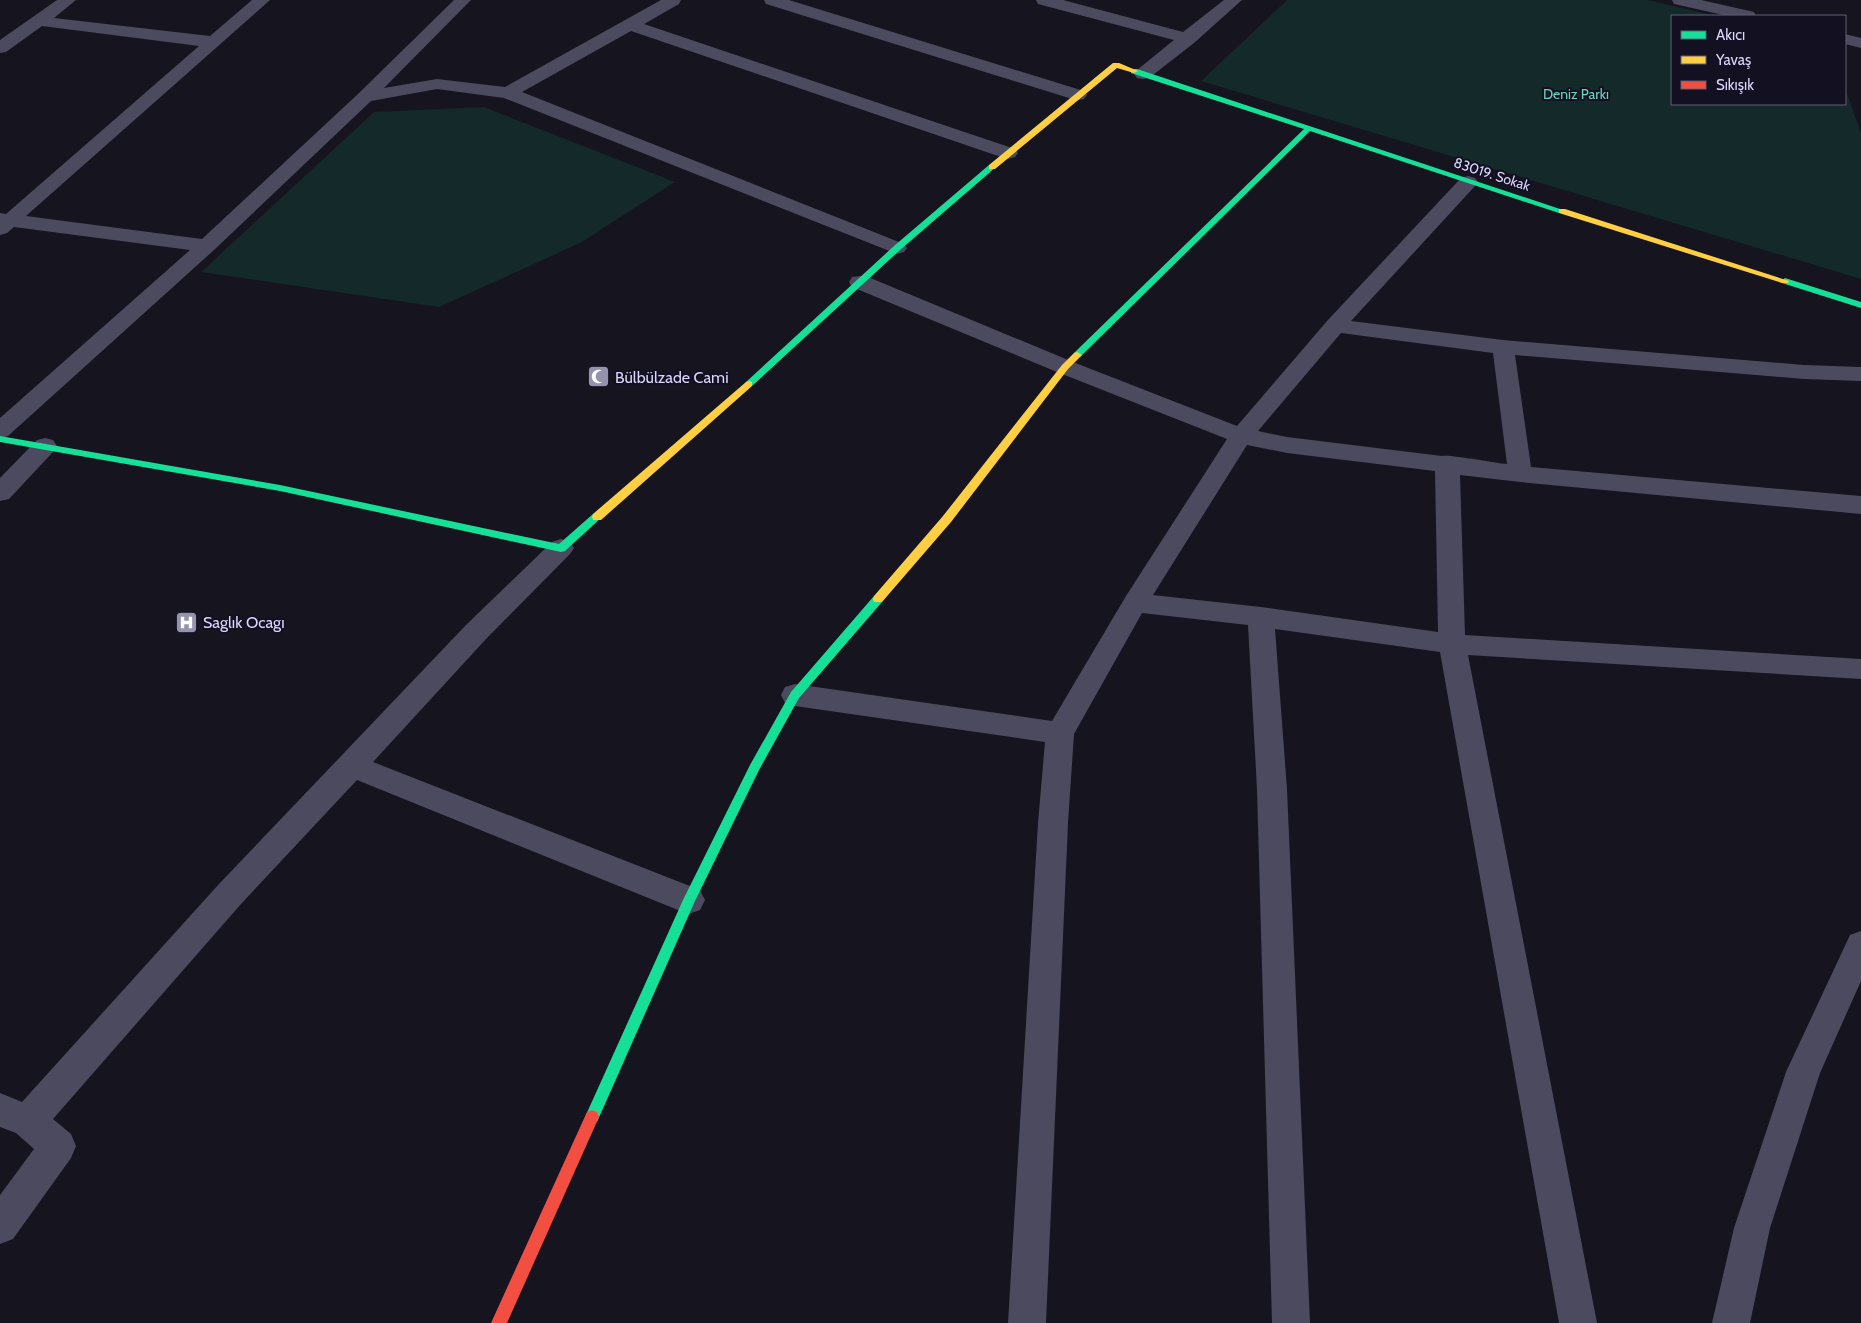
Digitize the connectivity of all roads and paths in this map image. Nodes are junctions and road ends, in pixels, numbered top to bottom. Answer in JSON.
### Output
{"nodes":[{"id":1,"x":68,"y":0,"type":"edge"},
{"id":2,"x":262,"y":0,"type":"edge"},
{"id":3,"x":463,"y":0,"type":"edge"},
{"id":4,"x":672,"y":0,"type":"edge"},
{"id":5,"x":772,"y":0,"type":"edge"},
{"id":6,"x":1044,"y":0,"type":"edge"},
{"id":7,"x":1234,"y":0,"type":"edge"},
{"id":8,"x":1680,"y":0,"type":"edge"},
{"id":9,"x":1744,"y":15,"type":"edge"},
{"id":10,"x":39,"y":21,"type":"junction"},
{"id":11,"x":631,"y":25,"type":"junction"},
{"id":12,"x":1188,"y":39,"type":"junction"},
{"id":13,"x":1846,"y":39,"type":"edge"},
{"id":14,"x":213,"y":42,"type":"junction"},
{"id":15,"x":1861,"y":43,"type":"edge"},
{"id":16,"x":0,"y":48,"type":"edge"},
{"id":17,"x":1143,"y":74,"type":"junction"},
{"id":18,"x":508,"y":93,"type":"junction"},
{"id":19,"x":1078,"y":95,"type":"junction"},
{"id":20,"x":365,"y":97,"type":"junction"},
{"id":21,"x":1307,"y":130,"type":"junction"},
{"id":22,"x":1008,"y":153,"type":"junction"},
{"id":23,"x":1468,"y":182,"type":"junction"},
{"id":24,"x":4,"y":223,"type":"edge"},
{"id":25,"x":207,"y":246,"type":"junction"},
{"id":26,"x":897,"y":248,"type":"junction"},
{"id":27,"x":860,"y":282,"type":"junction"},
{"id":28,"x":1861,"y":305,"type":"edge"},
{"id":29,"x":1335,"y":326,"type":"junction"},
{"id":30,"x":1504,"y":347,"type":"junction"},
{"id":31,"x":1065,"y":368,"type":"junction"},
{"id":32,"x":1861,"y":374,"type":"edge"},
{"id":33,"x":0,"y":431,"type":"edge"},
{"id":34,"x":1241,"y":436,"type":"junction"},
{"id":35,"x":0,"y":439,"type":"edge"},
{"id":36,"x":45,"y":446,"type":"junction"},
{"id":37,"x":1446,"y":463,"type":"junction"},
{"id":38,"x":1520,"y":474,"type":"junction"},
{"id":39,"x":0,"y":493,"type":"edge"},
{"id":40,"x":1861,"y":505,"type":"edge"},
{"id":41,"x":561,"y":548,"type":"junction"},
{"id":42,"x":1135,"y":603,"type":"junction"},
{"id":43,"x":1261,"y":617,"type":"junction"},
{"id":44,"x":1452,"y":644,"type":"junction"},
{"id":45,"x":1861,"y":669,"type":"edge"},
{"id":46,"x":795,"y":695,"type":"junction"},
{"id":47,"x":1060,"y":733,"type":"junction"},
{"id":48,"x":352,"y":766,"type":"junction"},
{"id":49,"x":689,"y":900,"type":"junction"},
{"id":50,"x":1861,"y":945,"type":"edge"},
{"id":51,"x":14,"y":1116,"type":"edge"},
{"id":52,"x":0,"y":1226,"type":"edge"},
{"id":53,"x":499,"y":1323,"type":"edge"},
{"id":54,"x":1026,"y":1323,"type":"edge"},
{"id":55,"x":1291,"y":1323,"type":"edge"},
{"id":56,"x":1578,"y":1323,"type":"edge"},
{"id":57,"x":1732,"y":1323,"type":"edge"}],
"edges":[{"from":1,"to":10,"type":"street"},
{"from":2,"to":14,"type":"street"},
{"from":3,"to":20,"type":"street"},
{"from":4,"to":11,"type":"street"},
{"from":5,"to":19,"type":"street"},
{"from":6,"to":12,"type":"street"},
{"from":7,"to":12,"type":"street"},
{"from":8,"to":9,"type":"street"},
{"from":10,"to":14,"type":"street"},
{"from":10,"to":16,"type":"street"},
{"from":11,"to":18,"type":"street"},
{"from":11,"to":22,"type":"street"},
{"from":12,"to":17,"type":"street"},
{"from":13,"to":15,"type":"street"},
{"from":14,"to":24,"type":"street"},
{"from":17,"to":19,"type":"street","name":"83019. Sokak"},
{"from":17,"to":21,"type":"street","name":"83019. Sokak"},
{"from":18,"to":20,"type":"street"},
{"from":18,"to":26,"type":"street"},
{"from":19,"to":22,"type":"street"},
{"from":20,"to":25,"type":"street"},
{"from":21,"to":23,"type":"street","name":"83019. Sokak"},
{"from":21,"to":31,"type":"street"},
{"from":22,"to":26,"type":"street"},
{"from":23,"to":28,"type":"street","name":"83019. Sokak"},
{"from":23,"to":29,"type":"street"},
{"from":24,"to":25,"type":"street"},
{"from":25,"to":33,"type":"street"},
{"from":26,"to":27,"type":"street"},
{"from":27,"to":31,"type":"street"},
{"from":27,"to":41,"type":"street"},
{"from":29,"to":30,"type":"street"},
{"from":29,"to":34,"type":"street"},
{"from":30,"to":32,"type":"street"},
{"from":30,"to":38,"type":"street"},
{"from":31,"to":34,"type":"street"},
{"from":31,"to":46,"type":"street"},
{"from":34,"to":37,"type":"street"},
{"from":34,"to":42,"type":"street"},
{"from":35,"to":36,"type":"street"},
{"from":36,"to":39,"type":"street"},
{"from":36,"to":41,"type":"street"},
{"from":37,"to":38,"type":"street"},
{"from":37,"to":44,"type":"street"},
{"from":38,"to":40,"type":"street"},
{"from":41,"to":48,"type":"street"},
{"from":42,"to":43,"type":"street"},
{"from":42,"to":47,"type":"street"},
{"from":43,"to":44,"type":"street"},
{"from":43,"to":55,"type":"street"},
{"from":44,"to":45,"type":"street"},
{"from":44,"to":56,"type":"street"},
{"from":46,"to":47,"type":"street"},
{"from":46,"to":49,"type":"street"},
{"from":47,"to":54,"type":"street"},
{"from":48,"to":49,"type":"street"},
{"from":48,"to":51,"type":"street"},
{"from":49,"to":53,"type":"street"},
{"from":50,"to":57,"type":"street"},
{"from":51,"to":52,"type":"street"}]}
